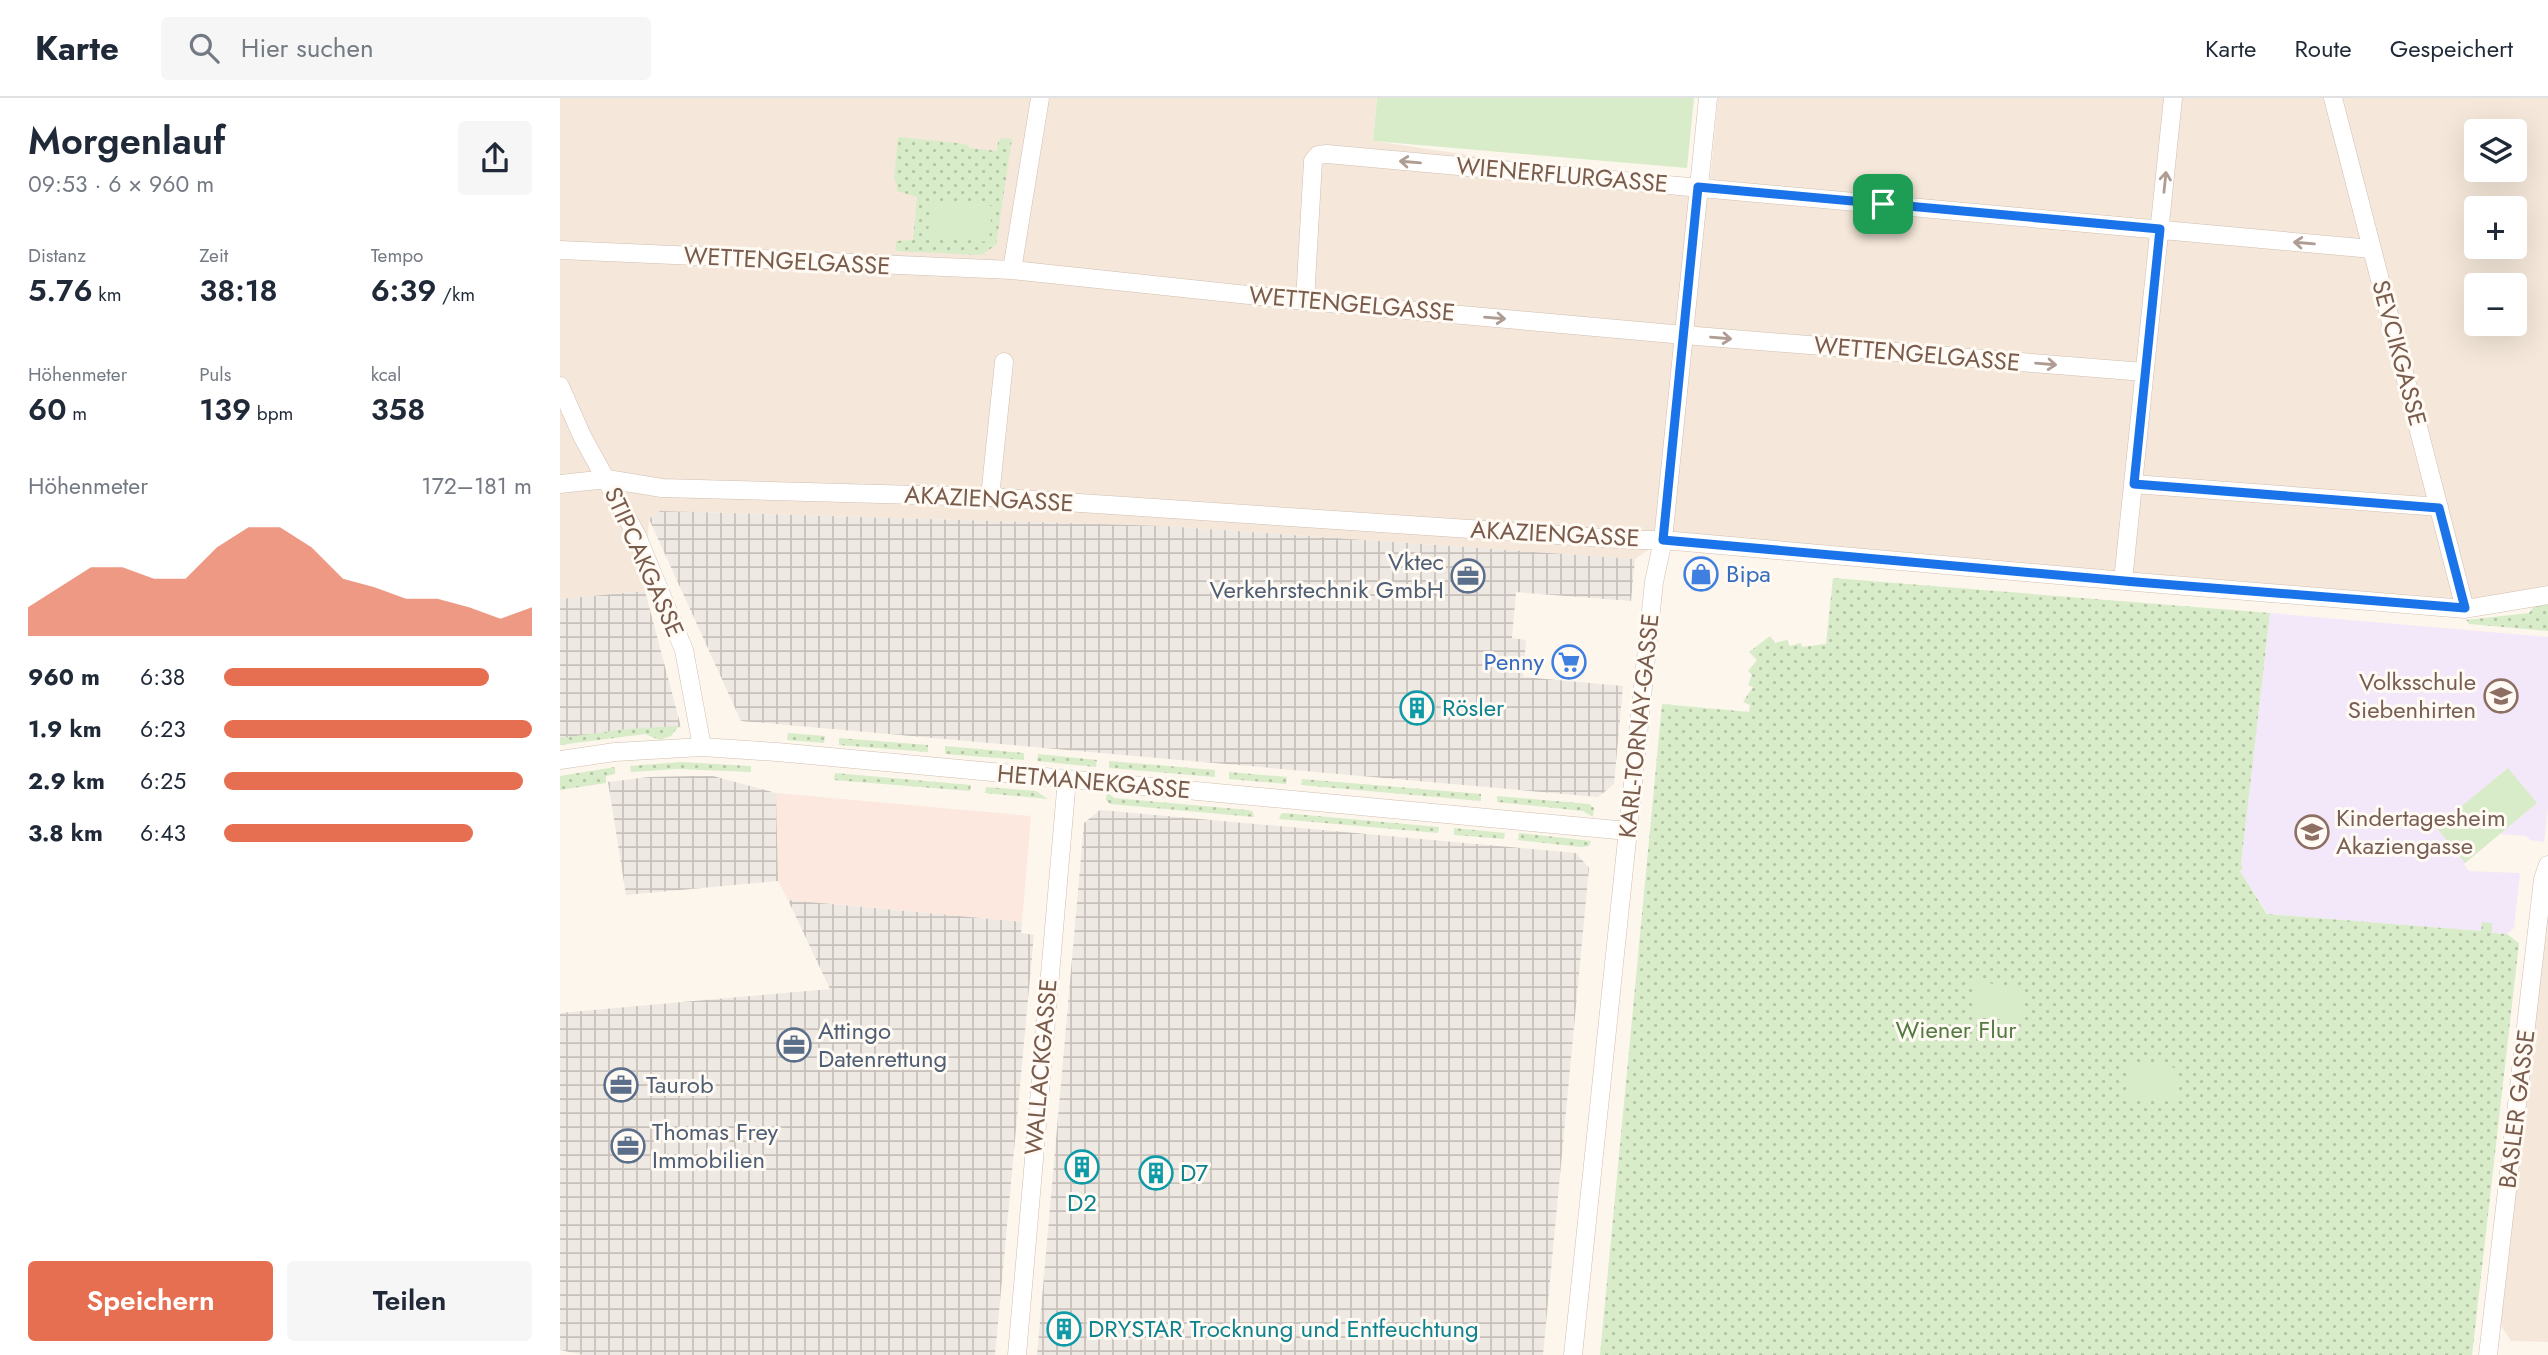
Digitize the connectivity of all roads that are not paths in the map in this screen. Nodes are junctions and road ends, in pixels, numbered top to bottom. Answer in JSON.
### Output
{"nodes":[{"id":1,"x":1040,"y":98,"type":"edge"},
{"id":2,"x":1708,"y":98,"type":"edge"},
{"id":3,"x":2174,"y":98,"type":"edge"},
{"id":4,"x":2333,"y":98,"type":"edge"},
{"id":5,"x":1698,"y":187,"type":"junction"},
{"id":6,"x":2160,"y":229,"type":"junction"},
{"id":7,"x":2372,"y":249,"type":"junction"},
{"id":8,"x":560,"y":250,"type":"edge"},
{"id":9,"x":1012,"y":270,"type":"junction"},
{"id":10,"x":1305,"y":301,"type":"junction"},
{"id":11,"x":1684,"y":335,"type":"junction"},
{"id":12,"x":1004,"y":362,"type":"dead end"},
{"id":13,"x":2144,"y":372,"type":"junction"},
{"id":14,"x":560,"y":386,"type":"edge"},
{"id":15,"x":607,"y":479,"type":"junction"},
{"id":16,"x":560,"y":484,"type":"edge"},
{"id":17,"x":2134,"y":484,"type":"junction"},
{"id":18,"x":990,"y":497,"type":"junction"},
{"id":19,"x":2439,"y":508,"type":"junction"},
{"id":20,"x":1663,"y":540,"type":"junction"},
{"id":21,"x":2123,"y":581,"type":"junction"},
{"id":22,"x":2548,"y":595,"type":"edge"},
{"id":23,"x":2465,"y":608,"type":"junction"},
{"id":24,"x":702,"y":747,"type":"junction"},
{"id":25,"x":560,"y":760,"type":"edge"},
{"id":26,"x":1068,"y":779,"type":"junction"},
{"id":27,"x":1628,"y":831,"type":"junction"},
{"id":28,"x":2548,"y":864,"type":"edge"},
{"id":29,"x":1017,"y":1355,"type":"edge"},
{"id":30,"x":1573,"y":1355,"type":"edge"},
{"id":31,"x":2488,"y":1355,"type":"edge"}],
"edges":[{"from":1,"to":9,"type":"street"},
{"from":2,"to":5,"type":"street","name":"KARL-TORNAY-GASSE"},
{"from":6,"to":3,"type":"street","one_way":true},
{"from":4,"to":7,"type":"street","name":"SEVCIKGASSE"},
{"from":5,"to":6,"type":"street","name":"WIENERFLURGASSE"},
{"from":5,"to":10,"type":"street","name":"WIENERFLURGASSE","one_way":true},
{"from":5,"to":11,"type":"street","name":"KARL-TORNAY-GASSE"},
{"from":7,"to":6,"type":"street","name":"WIENERFLURGASSE","one_way":true},
{"from":6,"to":13,"type":"street"},
{"from":7,"to":19,"type":"street","name":"SEVCIKGASSE"},
{"from":8,"to":9,"type":"street","name":"WETTENGELGASSE"},
{"from":9,"to":10,"type":"street","name":"WETTENGELGASSE"},
{"from":10,"to":11,"type":"street","name":"WETTENGELGASSE","one_way":true},
{"from":11,"to":13,"type":"street","name":"WETTENGELGASSE","one_way":true},
{"from":11,"to":20,"type":"street","name":"KARL-TORNAY-GASSE"},
{"from":12,"to":18,"type":"street"},
{"from":13,"to":17,"type":"street"},
{"from":14,"to":15,"type":"street","name":"STIPCAKGASSE"},
{"from":15,"to":16,"type":"street","name":"AKAZIENGASSE"},
{"from":15,"to":18,"type":"street","name":"AKAZIENGASSE"},
{"from":15,"to":24,"type":"street","name":"STIPCAKGASSE"},
{"from":17,"to":19,"type":"street"},
{"from":17,"to":21,"type":"street"},
{"from":18,"to":20,"type":"street","name":"AKAZIENGASSE"},
{"from":19,"to":23,"type":"street","name":"SEVCIKGASSE"},
{"from":20,"to":21,"type":"street","name":"AKAZIENGASSE"},
{"from":20,"to":27,"type":"street","name":"KARL-TORNAY-GASSE"},
{"from":21,"to":23,"type":"street","name":"AKAZIENGASSE"},
{"from":22,"to":23,"type":"street","name":"AKAZIENGASSE"},
{"from":24,"to":25,"type":"street","name":"HETMANEKGASSE"},
{"from":24,"to":26,"type":"street","name":"HETMANEKGASSE"},
{"from":26,"to":27,"type":"street","name":"HETMANEKGASSE"},
{"from":26,"to":29,"type":"street","name":"WALLACKGASSE"},
{"from":27,"to":30,"type":"street","name":"KARL-TORNAY-GASSE"},
{"from":28,"to":31,"type":"street","name":"BASLER GASSE"}]}
